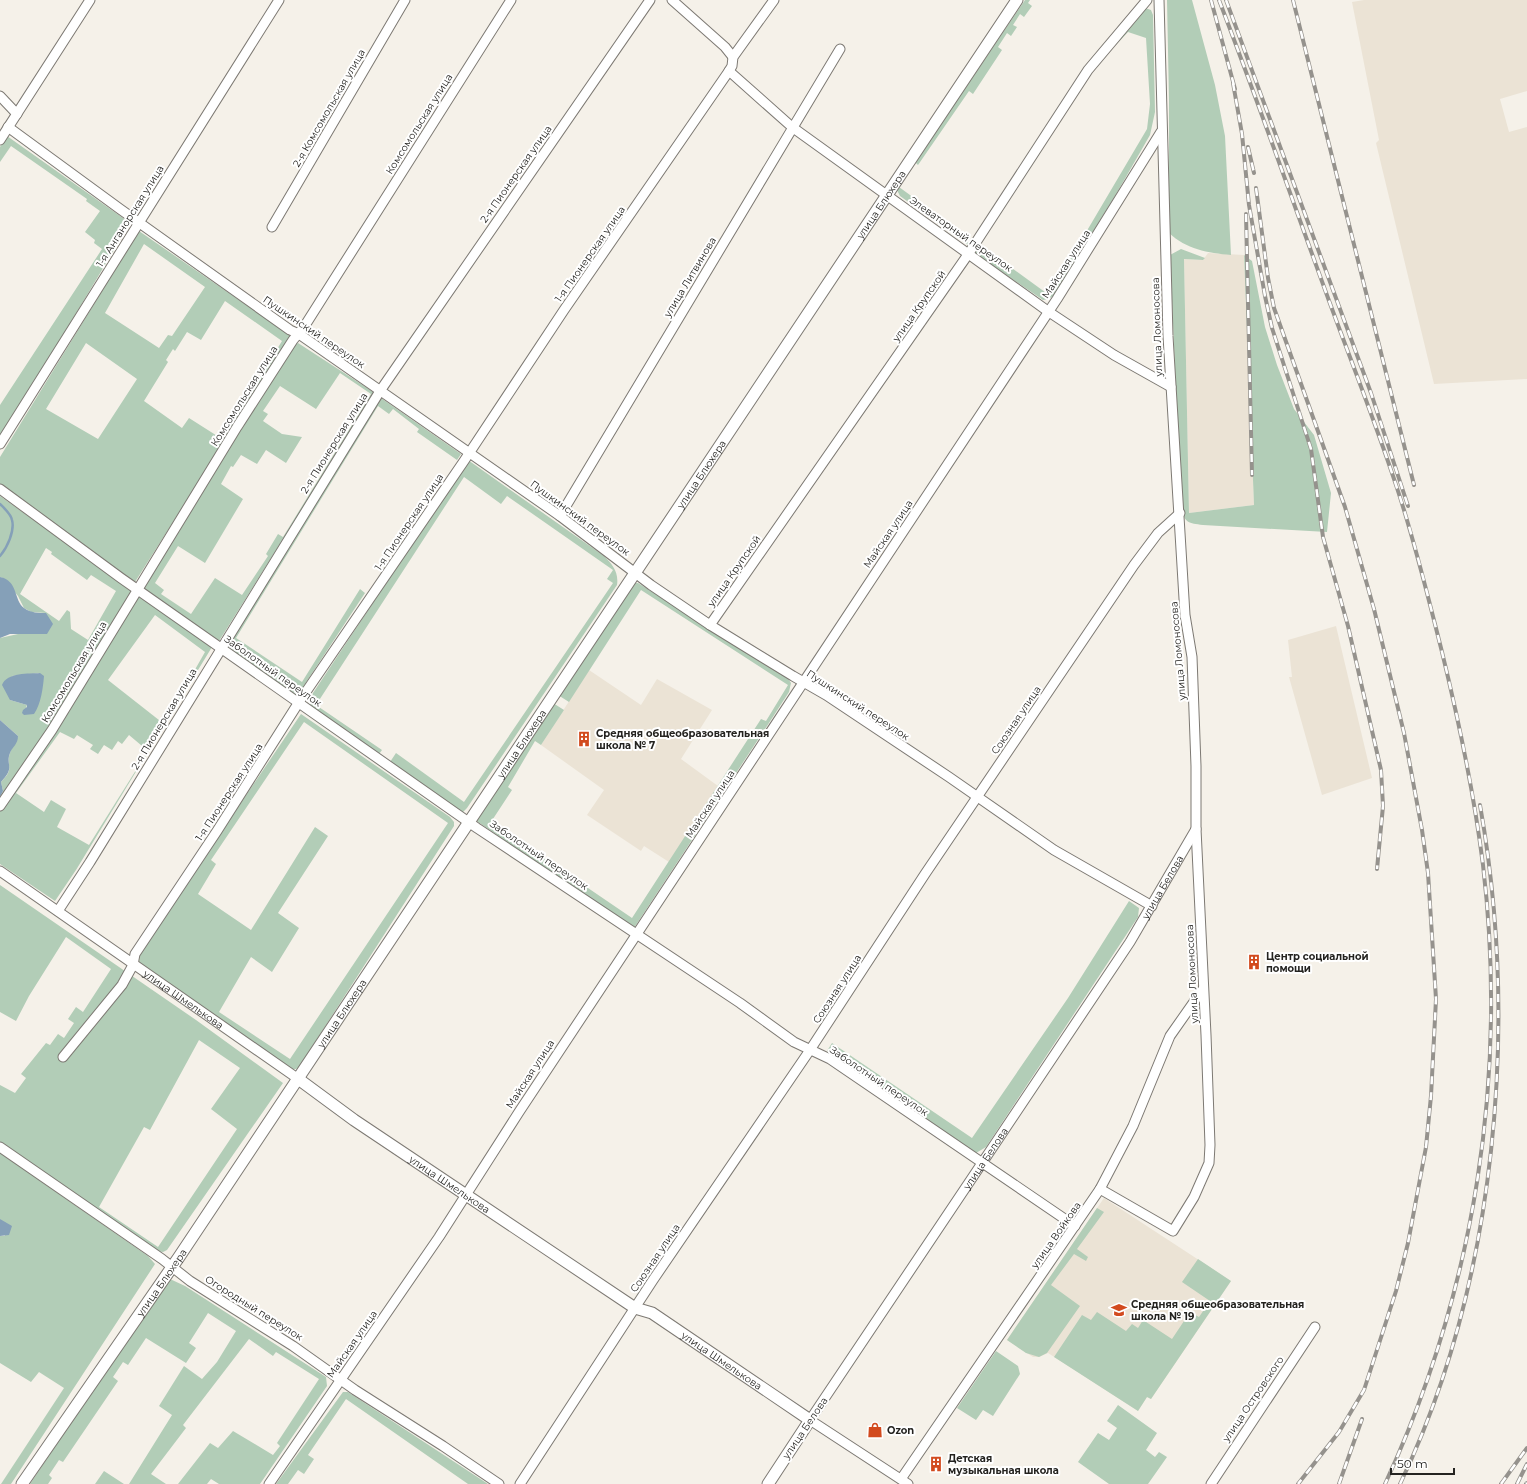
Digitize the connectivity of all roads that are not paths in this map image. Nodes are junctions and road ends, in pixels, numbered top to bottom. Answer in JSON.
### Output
{"nodes":[{"id":1,"x":90,"y":0,"type":"edge"},
{"id":2,"x":279,"y":0,"type":"edge"},
{"id":3,"x":405,"y":0,"type":"edge"},
{"id":4,"x":511,"y":0,"type":"edge"},
{"id":5,"x":650,"y":0,"type":"edge"},
{"id":6,"x":672,"y":0,"type":"edge"},
{"id":7,"x":774,"y":0,"type":"edge"},
{"id":8,"x":1017,"y":0,"type":"edge"},
{"id":9,"x":1147,"y":0,"type":"edge"},
{"id":10,"x":1159,"y":0,"type":"edge"},
{"id":11,"x":840,"y":49,"type":"dead end"},
{"id":12,"x":733,"y":57,"type":"junction"},
{"id":13,"x":729,"y":71,"type":"junction"},
{"id":14,"x":0,"y":96,"type":"edge"},
{"id":15,"x":17,"y":114,"type":"junction"},
{"id":16,"x":8,"y":127,"type":"junction"},
{"id":17,"x":792,"y":127,"type":"junction"},
{"id":18,"x":1162,"y":132,"type":"junction"},
{"id":19,"x":0,"y":140,"type":"edge"},
{"id":20,"x":886,"y":195,"type":"junction"},
{"id":21,"x":138,"y":223,"type":"junction"},
{"id":22,"x":272,"y":227,"type":"dead end"},
{"id":23,"x":969,"y":253,"type":"junction"},
{"id":24,"x":1049,"y":312,"type":"junction"},
{"id":25,"x":299,"y":334,"type":"junction"},
{"id":26,"x":1171,"y":387,"type":"junction"},
{"id":27,"x":380,"y":391,"type":"junction"},
{"id":28,"x":0,"y":444,"type":"edge"},
{"id":29,"x":469,"y":453,"type":"junction"},
{"id":30,"x":0,"y":489,"type":"edge"},
{"id":31,"x":1180,"y":513,"type":"junction"},
{"id":32,"x":560,"y":516,"type":"junction"},
{"id":33,"x":635,"y":572,"type":"junction"},
{"id":34,"x":138,"y":589,"type":"junction"},
{"id":35,"x":710,"y":624,"type":"junction"},
{"id":36,"x":220,"y":648,"type":"junction"},
{"id":37,"x":803,"y":682,"type":"junction"},
{"id":38,"x":299,"y":702,"type":"junction"},
{"id":39,"x":977,"y":798,"type":"junction"},
{"id":40,"x":0,"y":806,"type":"edge"},
{"id":41,"x":468,"y":821,"type":"junction"},
{"id":42,"x":1196,"y":829,"type":"junction"},
{"id":43,"x":0,"y":872,"type":"edge"},
{"id":44,"x":1152,"y":906,"type":"junction"},
{"id":45,"x":58,"y":911,"type":"junction"},
{"id":46,"x":637,"y":933,"type":"junction"},
{"id":47,"x":133,"y":965,"type":"junction"},
{"id":48,"x":1203,"y":989,"type":"junction"},
{"id":49,"x":810,"y":1050,"type":"junction"},
{"id":50,"x":63,"y":1057,"type":"dead end"},
{"id":51,"x":297,"y":1078,"type":"junction"},
{"id":52,"x":0,"y":1147,"type":"edge"},
{"id":53,"x":982,"y":1163,"type":"junction"},
{"id":54,"x":1100,"y":1189,"type":"junction"},
{"id":55,"x":466,"y":1195,"type":"junction"},
{"id":56,"x":1075,"y":1226,"type":"junction"},
{"id":57,"x":173,"y":1267,"type":"junction"},
{"id":58,"x":635,"y":1308,"type":"junction"},
{"id":59,"x":1315,"y":1327,"type":"dead end"},
{"id":60,"x":340,"y":1380,"type":"junction"},
{"id":61,"x":810,"y":1420,"type":"junction"},
{"id":62,"x":905,"y":1482,"type":"edge"},
{"id":63,"x":22,"y":1484,"type":"edge"},
{"id":64,"x":269,"y":1484,"type":"edge"},
{"id":65,"x":499,"y":1484,"type":"edge"},
{"id":66,"x":520,"y":1484,"type":"edge"},
{"id":67,"x":768,"y":1484,"type":"edge"},
{"id":68,"x":1211,"y":1484,"type":"edge"}],
"edges":[{"from":1,"to":15,"type":"street"},
{"from":2,"to":21,"type":"street","name":"1-я Анганорская улица"},
{"from":3,"to":22,"type":"street","name":"2-я Комсомольская улица"},
{"from":4,"to":25,"type":"street","name":"Комсомольская улица"},
{"from":5,"to":27,"type":"street","name":"2-я Пионерская улица"},
{"from":6,"to":12,"type":"street"},
{"from":7,"to":12,"type":"street","name":"1-я Пионерская улица"},
{"from":8,"to":20,"type":"street","name":"улица Блюхера"},
{"from":9,"to":23,"type":"street","name":"улица Крупской"},
{"from":10,"to":18,"type":"street","name":"улица Ломоносова"},
{"from":11,"to":17,"type":"street","name":"улица Литвинова"},
{"from":12,"to":13,"type":"street","name":"1-я Пионерская улица"},
{"from":13,"to":17,"type":"street","name":"Элеваторный переулок"},
{"from":13,"to":29,"type":"street","name":"1-я Пионерская улица"},
{"from":14,"to":15,"type":"street"},
{"from":15,"to":16,"type":"street"},
{"from":16,"to":19,"type":"street"},
{"from":16,"to":21,"type":"street","name":"Пушкинский переулок"},
{"from":17,"to":20,"type":"street","name":"Элеваторный переулок"},
{"from":17,"to":32,"type":"street","name":"улица Литвинова"},
{"from":18,"to":24,"type":"street","name":"Майская улица"},
{"from":18,"to":26,"type":"street","name":"улица Ломоносова"},
{"from":20,"to":23,"type":"street","name":"Элеваторный переулок"},
{"from":20,"to":33,"type":"street","name":"улица Блюхера"},
{"from":21,"to":25,"type":"street","name":"Пушкинский переулок"},
{"from":21,"to":28,"type":"street","name":"1-я Анганорская улица"},
{"from":23,"to":24,"type":"street","name":"Элеваторный переулок"},
{"from":23,"to":35,"type":"street","name":"улица Крупской"},
{"from":24,"to":26,"type":"street","name":"Элеваторный переулок"},
{"from":24,"to":37,"type":"street","name":"Майская улица"},
{"from":25,"to":27,"type":"street","name":"Пушкинский переулок"},
{"from":25,"to":34,"type":"street","name":"Комсомольская улица"},
{"from":26,"to":31,"type":"street","name":"улица Ломоносова"},
{"from":27,"to":29,"type":"street","name":"Пушкинский переулок"},
{"from":27,"to":36,"type":"street","name":"2-я Пионерская улица"},
{"from":29,"to":32,"type":"street","name":"Пушкинский переулок"},
{"from":29,"to":38,"type":"street","name":"1-я Пионерская улица"},
{"from":30,"to":34,"type":"street","name":"Заболотный переулок"},
{"from":31,"to":39,"type":"street","name":"Союзная улица"},
{"from":31,"to":42,"type":"street","name":"улица Ломоносова"},
{"from":32,"to":33,"type":"street","name":"Пушкинский переулок"},
{"from":33,"to":35,"type":"street","name":"Пушкинский переулок"},
{"from":33,"to":41,"type":"street","name":"улица Блюхера"},
{"from":34,"to":36,"type":"street","name":"Заболотный переулок"},
{"from":34,"to":40,"type":"street","name":"Комсомольская улица"},
{"from":35,"to":37,"type":"street","name":"Пушкинский переулок"},
{"from":36,"to":38,"type":"street","name":"Заболотный переулок"},
{"from":36,"to":45,"type":"street","name":"2-я Пионерская улица"},
{"from":37,"to":39,"type":"street","name":"Пушкинский переулок"},
{"from":37,"to":46,"type":"street","name":"Майская улица"},
{"from":38,"to":41,"type":"street","name":"Заболотный переулок"},
{"from":38,"to":47,"type":"street","name":"1-я Пионерская улица"},
{"from":39,"to":44,"type":"street","name":"Пушкинский переулок"},
{"from":39,"to":49,"type":"street","name":"Союзная улица"},
{"from":41,"to":46,"type":"street","name":"Заболотный переулок"},
{"from":41,"to":51,"type":"street","name":"улица Блюхера"},
{"from":42,"to":44,"type":"street","name":"улица Белова"},
{"from":42,"to":48,"type":"street","name":"улица Ломоносова"},
{"from":43,"to":45,"type":"street","name":"улица Шмелькова"},
{"from":44,"to":53,"type":"street","name":"улица Белова"},
{"from":45,"to":47,"type":"street","name":"улица Шмелькова"},
{"from":46,"to":49,"type":"street","name":"Заболотный переулок"},
{"from":46,"to":55,"type":"street","name":"Майская улица"},
{"from":47,"to":50,"type":"street","name":"1-я Пионерская улица"},
{"from":47,"to":51,"type":"street","name":"улица Шмелькова"},
{"from":48,"to":54,"type":"street","name":"улица Войкова"},
{"from":48,"to":54,"type":"street","name":"улица Ломоносова"},
{"from":49,"to":53,"type":"street","name":"Заболотный переулок"},
{"from":49,"to":58,"type":"street","name":"Союзная улица"},
{"from":51,"to":55,"type":"street","name":"улица Шмелькова"},
{"from":51,"to":57,"type":"street","name":"улица Блюхера"},
{"from":52,"to":57,"type":"street","name":"Огородный переулок"},
{"from":53,"to":56,"type":"street","name":"Заболотный переулок"},
{"from":53,"to":61,"type":"street","name":"улица Белова"},
{"from":54,"to":56,"type":"street","name":"улица Войкова"},
{"from":55,"to":58,"type":"street","name":"улица Шмелькова"},
{"from":55,"to":60,"type":"street","name":"Майская улица"},
{"from":56,"to":62,"type":"street","name":"улица Войкова"},
{"from":57,"to":60,"type":"street","name":"Огородный переулок"},
{"from":57,"to":63,"type":"street","name":"улица Блюхера"},
{"from":58,"to":61,"type":"street","name":"улица Шмелькова"},
{"from":58,"to":66,"type":"street","name":"Союзная улица"},
{"from":59,"to":68,"type":"street","name":"улица Островского"},
{"from":60,"to":64,"type":"street","name":"Майская улица"},
{"from":60,"to":65,"type":"street","name":"Огородный переулок"},
{"from":61,"to":62,"type":"street","name":"улица Шмелькова"},
{"from":61,"to":67,"type":"street","name":"улица Белова"}]}
